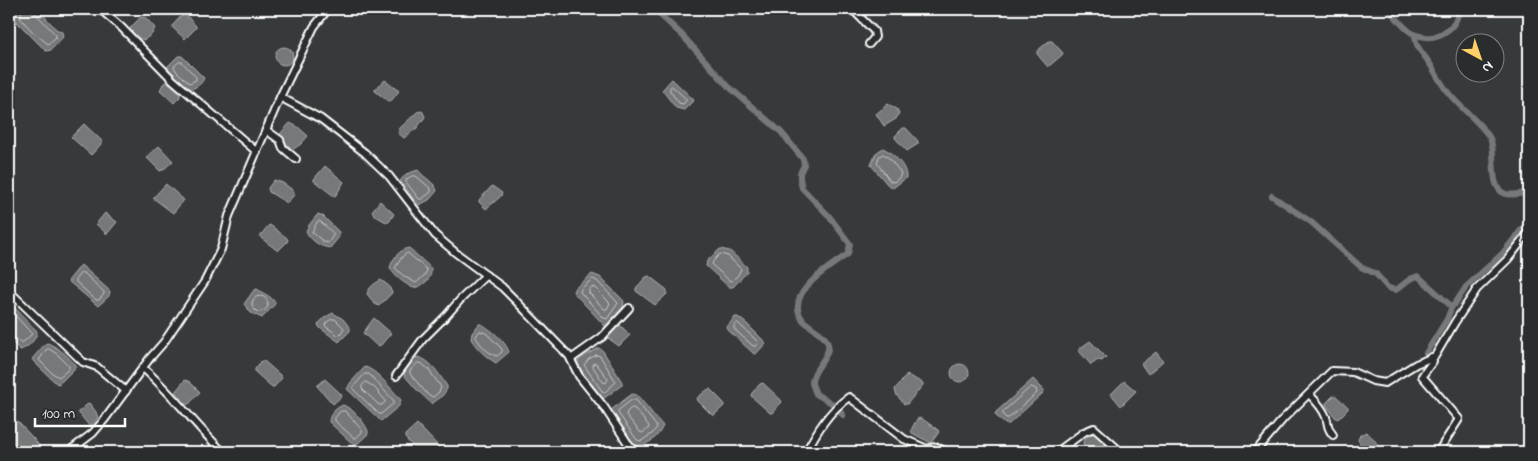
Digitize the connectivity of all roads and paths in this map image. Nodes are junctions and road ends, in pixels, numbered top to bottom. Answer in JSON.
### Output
{"nodes":[{"id":1,"x":100,"y":9,"type":"edge"},
{"id":2,"x":328,"y":9,"type":"edge"},
{"id":3,"x":852,"y":9,"type":"edge"},
{"id":4,"x":866,"y":9,"type":"edge"},
{"id":5,"x":858,"y":15,"type":"junction"},
{"id":6,"x":868,"y":44,"type":"dead end"},
{"id":7,"x":280,"y":97,"type":"junction"},
{"id":8,"x":266,"y":130,"type":"junction"},
{"id":9,"x":256,"y":152,"type":"junction"},
{"id":10,"x":296,"y":158,"type":"dead end"},
{"id":11,"x":1529,"y":232,"type":"edge"},
{"id":12,"x":486,"y":275,"type":"junction"},
{"id":13,"x":9,"y":291,"type":"edge"},
{"id":14,"x":629,"y":308,"type":"dead end"},
{"id":15,"x":1432,"y":357,"type":"junction"},
{"id":16,"x":571,"y":359,"type":"junction"},
{"id":17,"x":143,"y":368,"type":"junction"},
{"id":18,"x":396,"y":376,"type":"dead end"},
{"id":19,"x":126,"y":391,"type":"junction"},
{"id":20,"x":1309,"y":394,"type":"junction"},
{"id":21,"x":1332,"y":435,"type":"dead end"},
{"id":22,"x":68,"y":452,"type":"edge"},
{"id":23,"x":223,"y":452,"type":"edge"},
{"id":24,"x":636,"y":452,"type":"edge"},
{"id":25,"x":806,"y":452,"type":"edge"},
{"id":26,"x":948,"y":452,"type":"edge"},
{"id":27,"x":1057,"y":452,"type":"edge"},
{"id":28,"x":1121,"y":452,"type":"edge"},
{"id":29,"x":1256,"y":452,"type":"edge"},
{"id":30,"x":1438,"y":452,"type":"edge"}],
"edges":[{"from":1,"to":9,"type":"street"},
{"from":2,"to":7,"type":"street"},
{"from":3,"to":5,"type":"street"},
{"from":4,"to":5,"type":"street"},
{"from":5,"to":6,"type":"street"},
{"from":7,"to":8,"type":"street"},
{"from":7,"to":12,"type":"street"},
{"from":8,"to":9,"type":"street"},
{"from":8,"to":10,"type":"street"},
{"from":9,"to":17,"type":"street"},
{"from":11,"to":15,"type":"street"},
{"from":12,"to":16,"type":"street"},
{"from":12,"to":18,"type":"street"},
{"from":13,"to":19,"type":"street"},
{"from":14,"to":16,"type":"street"},
{"from":15,"to":20,"type":"street"},
{"from":15,"to":30,"type":"street"},
{"from":16,"to":24,"type":"street"},
{"from":17,"to":19,"type":"street"},
{"from":17,"to":23,"type":"street"},
{"from":19,"to":22,"type":"street"},
{"from":20,"to":21,"type":"street"},
{"from":20,"to":29,"type":"street"},
{"from":25,"to":26,"type":"street"},
{"from":27,"to":28,"type":"street"}]}
